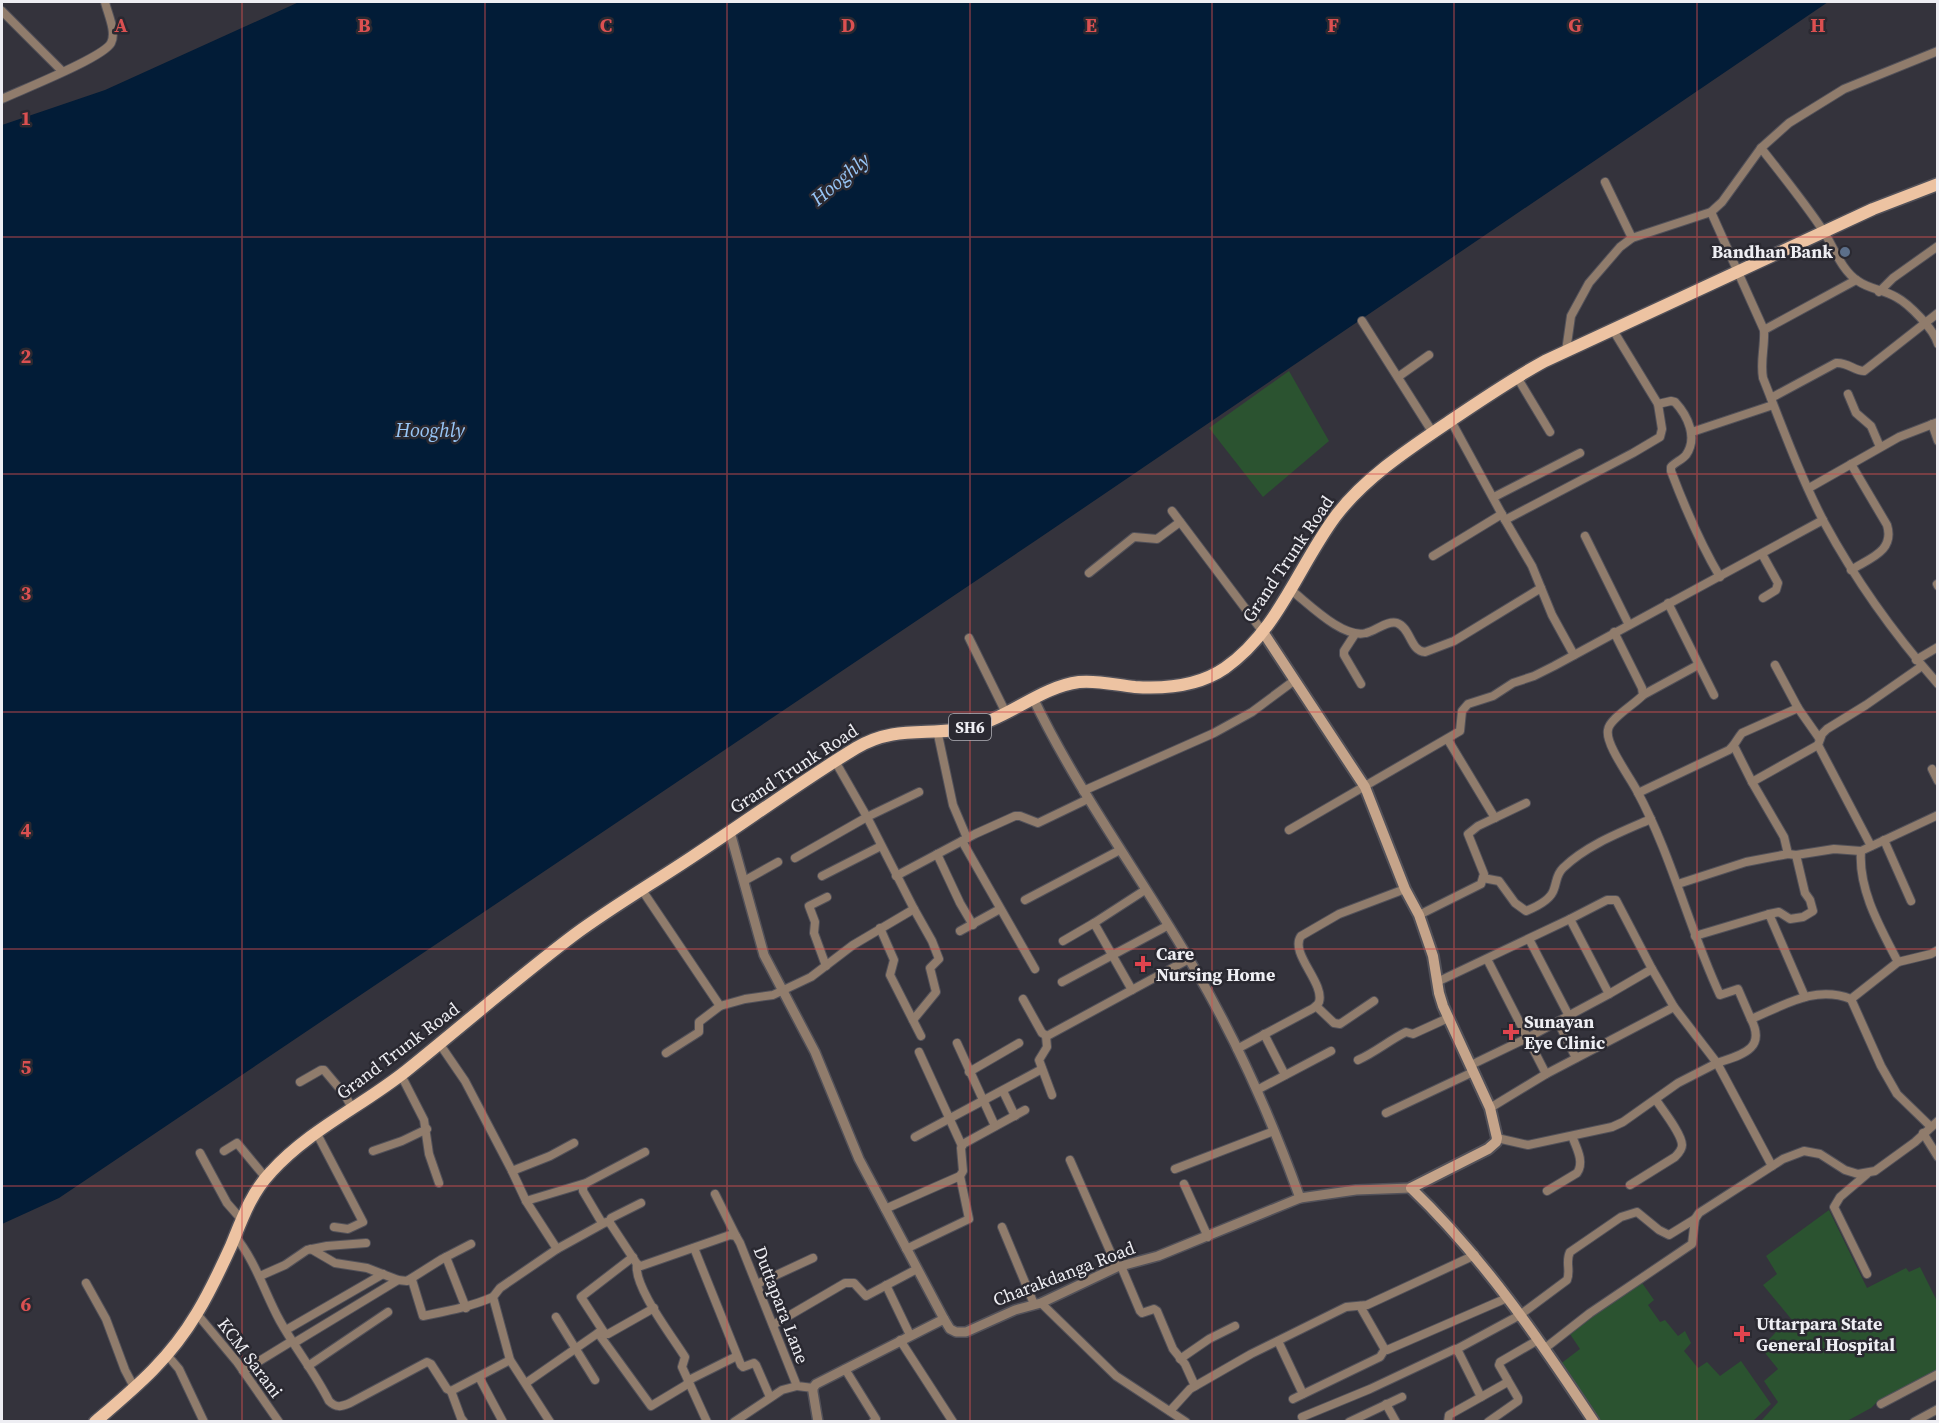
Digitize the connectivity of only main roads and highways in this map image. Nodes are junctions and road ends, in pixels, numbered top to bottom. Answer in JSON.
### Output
{"nodes":[{"id":1,"x":1938,"y":184,"type":"edge"},
{"id":2,"x":1263,"y":632,"type":"junction"},
{"id":3,"x":95,"y":1422,"type":"edge"},
{"id":4,"x":1594,"y":1422,"type":"edge"}],
"edges":[{"from":1,"to":2,"type":"main road","name":"Grand Trunk Road","number":"SH6"},
{"from":2,"to":3,"type":"main road","name":"Grand Trunk Road","number":"SH6"},
{"from":2,"to":4,"type":"main road"}]}
